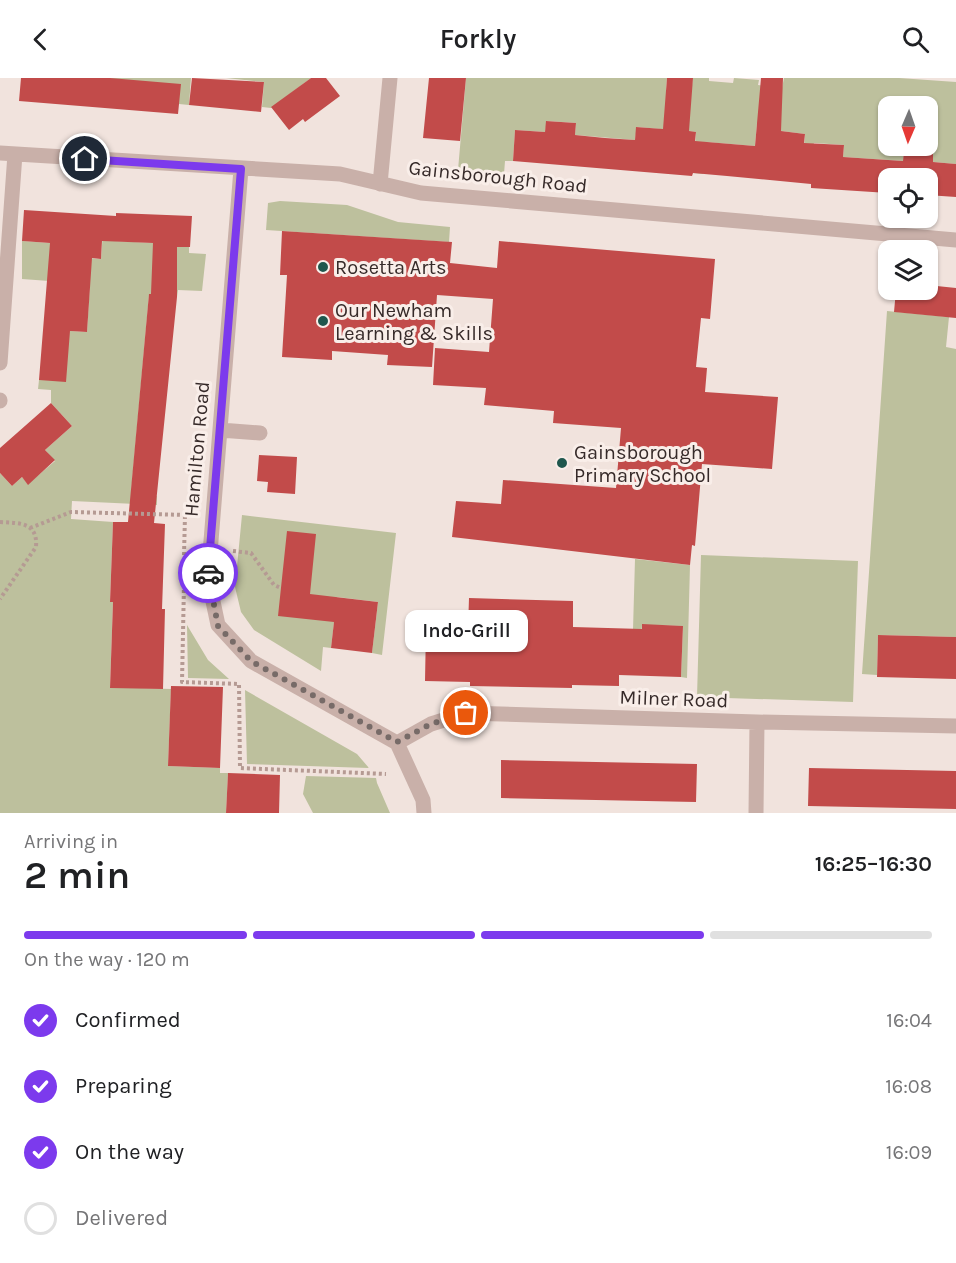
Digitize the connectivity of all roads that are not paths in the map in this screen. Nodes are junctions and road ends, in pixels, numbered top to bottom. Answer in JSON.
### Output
{"nodes":[{"id":1,"x":390,"y":78,"type":"edge"},
{"id":2,"x":8,"y":154,"type":"edge"},
{"id":3,"x":241,"y":169,"type":"junction"},
{"id":4,"x":380,"y":184,"type":"junction"},
{"id":5,"x":956,"y":240,"type":"edge"},
{"id":6,"x":0,"y":363,"type":"edge"},
{"id":7,"x":220,"y":430,"type":"junction"},
{"id":8,"x":260,"y":433,"type":"dead end"},
{"id":9,"x":757,"y":722,"type":"junction"},
{"id":10,"x":956,"y":726,"type":"edge"},
{"id":11,"x":397,"y":742,"type":"junction"},
{"id":12,"x":424,"y":813,"type":"edge"},
{"id":13,"x":756,"y":813,"type":"edge"}],
"edges":[{"from":1,"to":4,"type":"street"},
{"from":2,"to":3,"type":"street","name":"Gainsborough Road"},
{"from":2,"to":6,"type":"street"},
{"from":3,"to":4,"type":"street","name":"Gainsborough Road"},
{"from":3,"to":7,"type":"street","name":"Hamilton Road"},
{"from":4,"to":5,"type":"street","name":"Gainsborough Road"},
{"from":7,"to":8,"type":"street"},
{"from":7,"to":11,"type":"street","name":"Hamilton Road"},
{"from":9,"to":10,"type":"street","name":"Milner Road"},
{"from":9,"to":11,"type":"street","name":"Milner Road"},
{"from":9,"to":13,"type":"street"},
{"from":11,"to":12,"type":"street"}]}
